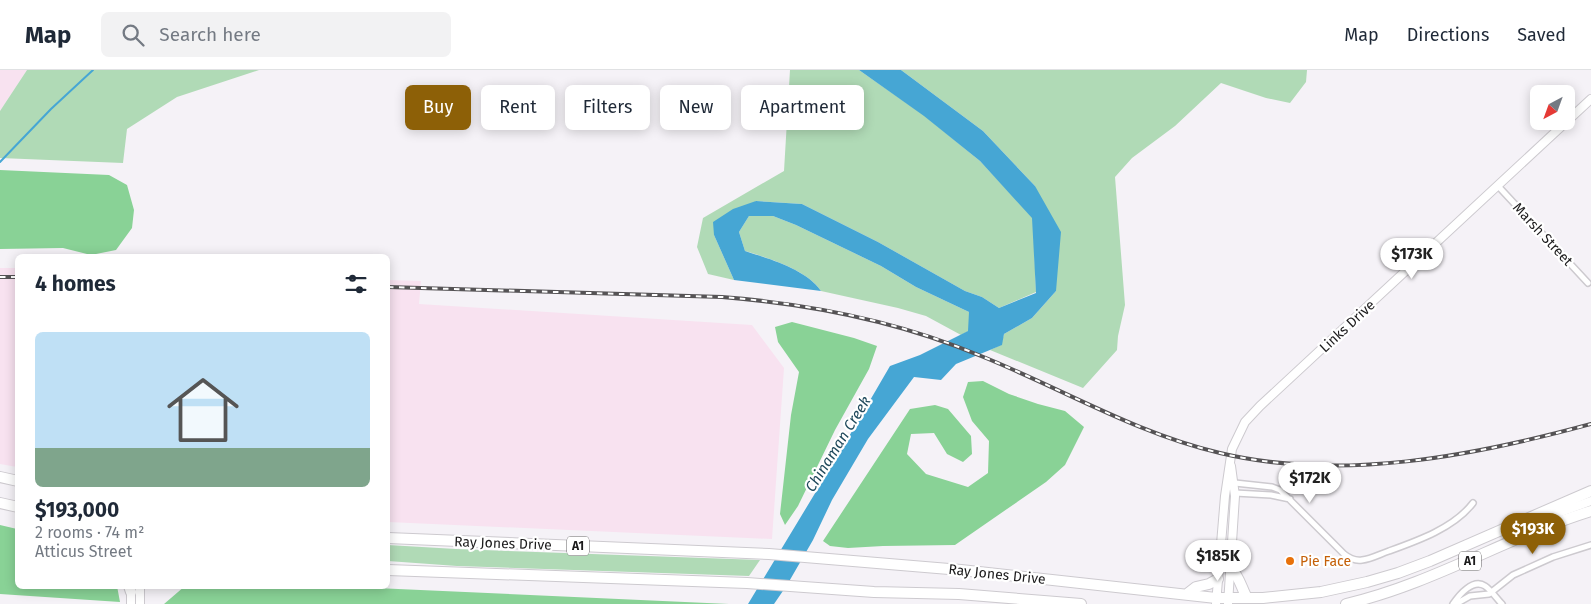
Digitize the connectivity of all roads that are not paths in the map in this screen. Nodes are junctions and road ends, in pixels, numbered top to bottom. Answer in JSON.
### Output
{"nodes":[{"id":1,"x":1591,"y":99,"type":"edge"},
{"id":2,"x":1498,"y":186,"type":"junction"},
{"id":3,"x":1588,"y":283,"type":"dead end"},
{"id":4,"x":1230,"y":462,"type":"junction"},
{"id":5,"x":1234,"y":483,"type":"junction"},
{"id":6,"x":1226,"y":488,"type":"junction"},
{"id":7,"x":1591,"y":491,"type":"edge"},
{"id":8,"x":1235,"y":493,"type":"junction"},
{"id":9,"x":1291,"y":499,"type":"junction"},
{"id":10,"x":1591,"y":502,"type":"edge"},
{"id":11,"x":0,"y":503,"type":"edge"},
{"id":12,"x":1473,"y":503,"type":"dead end"},
{"id":13,"x":15,"y":506,"type":"edge"},
{"id":14,"x":1591,"y":511,"type":"edge"},
{"id":15,"x":390,"y":538,"type":"edge"},
{"id":16,"x":1591,"y":545,"type":"edge"},
{"id":17,"x":1462,"y":546,"type":"junction"},
{"id":18,"x":1231,"y":568,"type":"junction"},
{"id":19,"x":390,"y":570,"type":"edge"},
{"id":20,"x":1218,"y":579,"type":"junction"},
{"id":21,"x":130,"y":589,"type":"edge"},
{"id":22,"x":140,"y":589,"type":"edge"},
{"id":23,"x":1491,"y":593,"type":"junction"},
{"id":24,"x":1187,"y":594,"type":"junction"},
{"id":25,"x":1248,"y":598,"type":"junction"},
{"id":26,"x":1216,"y":601,"type":"edge"},
{"id":27,"x":1228,"y":601,"type":"edge"},
{"id":28,"x":131,"y":604,"type":"edge"},
{"id":29,"x":140,"y":604,"type":"edge"},
{"id":30,"x":1081,"y":604,"type":"edge"},
{"id":31,"x":1346,"y":604,"type":"edge"},
{"id":32,"x":1454,"y":604,"type":"edge"},
{"id":33,"x":1502,"y":604,"type":"edge"}],
"edges":[{"from":1,"to":2,"type":"street","name":"Links Drive"},
{"from":2,"to":3,"type":"street","name":"Marsh Street"},
{"from":2,"to":4,"type":"street","name":"Links Drive"},
{"from":4,"to":5,"type":"street","name":"Links Drive"},
{"from":4,"to":6,"type":"street","name":"Links Drive"},
{"from":5,"to":6,"type":"street"},
{"from":5,"to":8,"type":"street","name":"Links Drive"},
{"from":5,"to":9,"type":"street"},
{"from":6,"to":8,"type":"street"},
{"from":6,"to":20,"type":"street","name":"Links Drive"},
{"from":7,"to":17,"type":"highway","number":"A1"},
{"from":8,"to":9,"type":"street"},
{"from":8,"to":18,"type":"street","name":"Links Drive"},
{"from":9,"to":12,"type":"street"},
{"from":10,"to":17,"type":"street","name":"Ray Jones Drive"},
{"from":11,"to":13,"type":"highway"},
{"from":14,"to":31,"type":"highway","number":"A1"},
{"from":15,"to":24,"type":"highway","name":"Ray Jones Drive","number":"A1"},
{"from":16,"to":23,"type":"street"},
{"from":17,"to":25,"type":"highway","name":"Ray Jones Drive","number":"A1"},
{"from":18,"to":25,"type":"highway"},
{"from":18,"to":27,"type":"street","name":"Links Drive"},
{"from":19,"to":30,"type":"highway","name":"Ray Jones Drive"},
{"from":20,"to":24,"type":"highway"},
{"from":20,"to":26,"type":"street","name":"Links Drive"},
{"from":21,"to":28,"type":"street"},
{"from":22,"to":29,"type":"street"},
{"from":23,"to":32,"type":"street"},
{"from":23,"to":32,"type":"street"},
{"from":23,"to":33,"type":"street"},
{"from":24,"to":26,"type":"highway","name":"Ray Jones Drive","number":"A1"},
{"from":25,"to":27,"type":"highway","name":"Ray Jones Drive","number":"A1"},
{"from":26,"to":27,"type":"highway","name":"Ray Jones Drive","number":"A1"}]}
